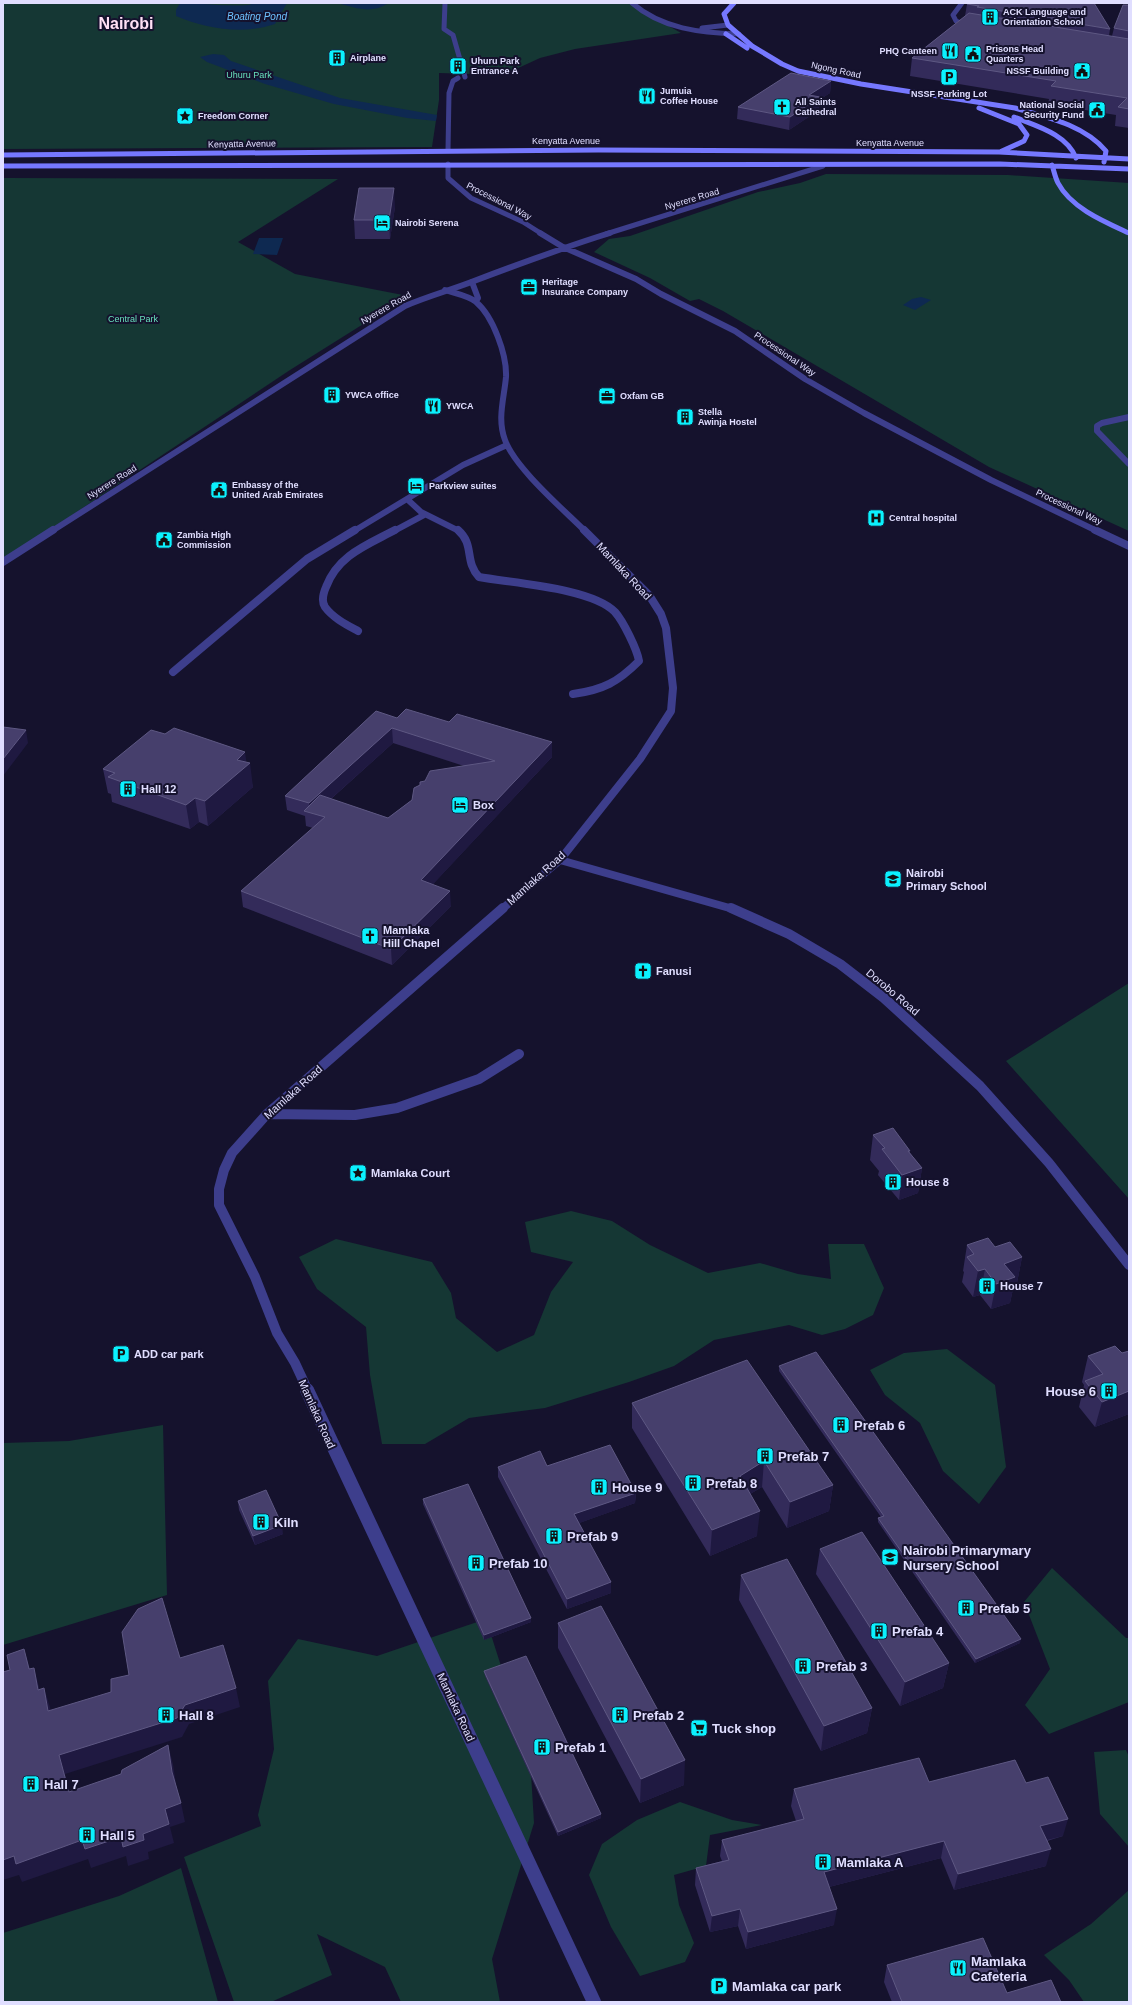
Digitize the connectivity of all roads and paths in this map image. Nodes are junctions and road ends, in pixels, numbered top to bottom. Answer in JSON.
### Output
{"nodes":[{"id":1,"x":445,"y":3,"type":"edge"},
{"id":2,"x":632,"y":3,"type":"edge"},
{"id":3,"x":734,"y":3,"type":"edge"},
{"id":4,"x":962,"y":3,"type":"edge"},
{"id":5,"x":728,"y":25,"type":"junction"},
{"id":6,"x":976,"y":27,"type":"edge"},
{"id":7,"x":690,"y":30,"type":"junction"},
{"id":8,"x":726,"y":34,"type":"junction"},
{"id":9,"x":739,"y":34,"type":"junction"},
{"id":10,"x":464,"y":77,"type":"dead end"},
{"id":11,"x":458,"y":78,"type":"dead end"},
{"id":12,"x":980,"y":104,"type":"junction"},
{"id":13,"x":448,"y":150,"type":"junction"},
{"id":14,"x":998,"y":152,"type":"junction"},
{"id":15,"x":256,"y":153,"type":"junction"},
{"id":16,"x":3,"y":155,"type":"edge"},
{"id":17,"x":1076,"y":155,"type":"junction"},
{"id":18,"x":1105,"y":156,"type":"junction"},
{"id":19,"x":1129,"y":159,"type":"edge"},
{"id":20,"x":253,"y":164,"type":"junction"},
{"id":21,"x":448,"y":164,"type":"junction"},
{"id":22,"x":1052,"y":165,"type":"junction"},
{"id":23,"x":3,"y":166,"type":"edge"},
{"id":24,"x":823,"y":166,"type":"junction"},
{"id":25,"x":1077,"y":166,"type":"junction"},
{"id":26,"x":1103,"y":167,"type":"junction"},
{"id":27,"x":1129,"y":169,"type":"edge"},
{"id":28,"x":1129,"y":233,"type":"edge"},
{"id":29,"x":563,"y":248,"type":"junction"},
{"id":30,"x":472,"y":282,"type":"junction"},
{"id":31,"x":445,"y":290,"type":"junction"},
{"id":32,"x":476,"y":301,"type":"junction"},
{"id":33,"x":1129,"y":417,"type":"edge"},
{"id":34,"x":507,"y":445,"type":"junction"},
{"id":35,"x":1129,"y":464,"type":"edge"},
{"id":36,"x":407,"y":499,"type":"junction"},
{"id":37,"x":424,"y":516,"type":"junction"},
{"id":38,"x":1129,"y":546,"type":"edge"},
{"id":39,"x":3,"y":562,"type":"edge"},
{"id":40,"x":358,"y":631,"type":"dead end"},
{"id":41,"x":173,"y":672,"type":"dead end"},
{"id":42,"x":573,"y":694,"type":"dead end"},
{"id":43,"x":560,"y":860,"type":"junction"},
{"id":44,"x":519,"y":1054,"type":"dead end"},
{"id":45,"x":267,"y":1114,"type":"junction"},
{"id":46,"x":1129,"y":1265,"type":"edge"},
{"id":47,"x":594,"y":2002,"type":"edge"}],
"edges":[{"from":1,"to":10,"type":"street"},
{"from":2,"to":7,"type":"street"},
{"from":3,"to":5,"type":"main road"},
{"from":4,"to":6,"type":"street"},
{"from":5,"to":7,"type":"street"},
{"from":5,"to":9,"type":"main road","name":"Ngong Road"},
{"from":7,"to":8,"type":"street"},
{"from":8,"to":9,"type":"street"},
{"from":8,"to":14,"type":"main road"},
{"from":9,"to":12,"type":"main road","name":"Ngong Road"},
{"from":11,"to":13,"type":"street"},
{"from":12,"to":17,"type":"main road","name":"Ngong Road"},
{"from":12,"to":18,"type":"main road","name":"Ngong Road"},
{"from":13,"to":14,"type":"main road","name":"Kenyatta Avenue"},
{"from":13,"to":15,"type":"main road","name":"Kenyatta Avenue"},
{"from":14,"to":17,"type":"main road","name":"Kenyatta Avenue"},
{"from":15,"to":16,"type":"main road","name":"Kenyatta Avenue"},
{"from":15,"to":20,"type":"main road"},
{"from":17,"to":18,"type":"main road","name":"Kenyatta Avenue"},
{"from":17,"to":25,"type":"main road"},
{"from":18,"to":19,"type":"main road","name":"Kenyatta Avenue"},
{"from":18,"to":26,"type":"main road"},
{"from":20,"to":21,"type":"main road","name":"Kenyatta Avenue"},
{"from":20,"to":23,"type":"main road","name":"Kenyatta Avenue"},
{"from":21,"to":24,"type":"main road","name":"Kenyatta Avenue"},
{"from":21,"to":29,"type":"street","name":"Processional Way"},
{"from":22,"to":24,"type":"main road","name":"Kenyatta Avenue"},
{"from":22,"to":25,"type":"main road","name":"Kenyatta Avenue"},
{"from":22,"to":28,"type":"main road"},
{"from":24,"to":29,"type":"street","name":"Nyerere Road"},
{"from":25,"to":26,"type":"main road","name":"Kenyatta Avenue"},
{"from":26,"to":27,"type":"main road","name":"Kenyatta Avenue"},
{"from":29,"to":30,"type":"street","name":"Nyerere Road"},
{"from":29,"to":38,"type":"street","name":"Processional Way"},
{"from":30,"to":31,"type":"street","name":"Nyerere Road"},
{"from":30,"to":32,"type":"street","name":"Mamlaka Road"},
{"from":31,"to":32,"type":"street"},
{"from":31,"to":39,"type":"street","name":"Nyerere Road"},
{"from":32,"to":34,"type":"street","name":"Mamlaka Road"},
{"from":33,"to":35,"type":"street"},
{"from":34,"to":36,"type":"street"},
{"from":34,"to":43,"type":"street","name":"Mamlaka Road"},
{"from":36,"to":37,"type":"street"},
{"from":36,"to":41,"type":"street"},
{"from":37,"to":40,"type":"street"},
{"from":37,"to":42,"type":"street"},
{"from":43,"to":45,"type":"street","name":"Mamlaka Road"},
{"from":43,"to":46,"type":"street","name":"Dorobo Road"},
{"from":44,"to":45,"type":"street"},
{"from":45,"to":47,"type":"street","name":"Mamlaka Road"}]}
